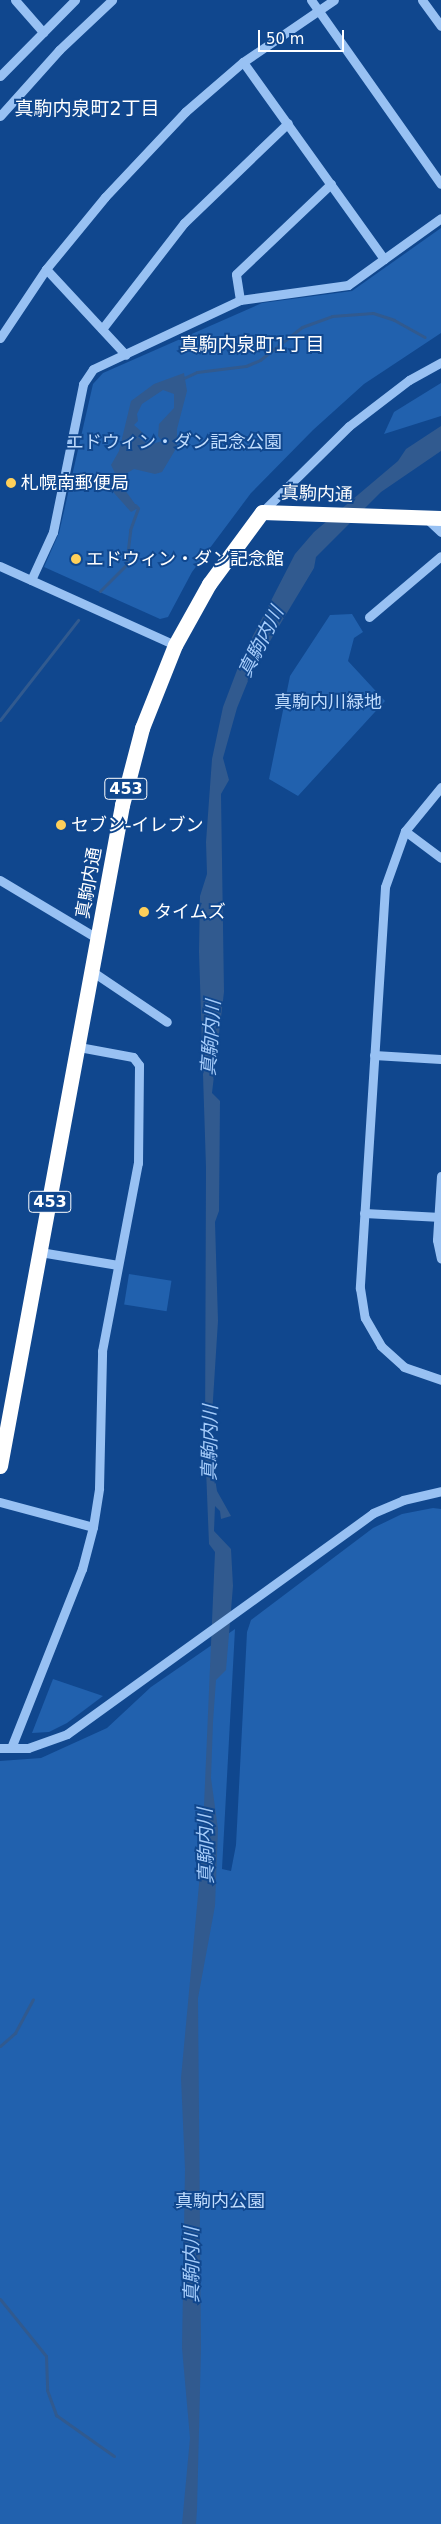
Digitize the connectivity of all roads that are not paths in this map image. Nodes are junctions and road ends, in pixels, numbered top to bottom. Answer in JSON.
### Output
{"nodes":[{"id":1,"x":15,"y":0,"type":"edge"},
{"id":2,"x":75,"y":0,"type":"edge"},
{"id":3,"x":112,"y":0,"type":"edge"},
{"id":4,"x":311,"y":0,"type":"edge"},
{"id":5,"x":334,"y":0,"type":"edge"},
{"id":6,"x":422,"y":0,"type":"edge"},
{"id":7,"x":318,"y":10,"type":"junction"},
{"id":8,"x":441,"y":26,"type":"edge"},
{"id":9,"x":43,"y":32,"type":"junction"},
{"id":10,"x":243,"y":62,"type":"junction"},
{"id":11,"x":0,"y":76,"type":"edge"},
{"id":12,"x":0,"y":116,"type":"edge"},
{"id":13,"x":288,"y":123,"type":"junction"},
{"id":14,"x":331,"y":184,"type":"junction"},
{"id":15,"x":441,"y":184,"type":"edge"},
{"id":16,"x":441,"y":218,"type":"edge"},
{"id":17,"x":384,"y":258,"type":"junction"},
{"id":18,"x":46,"y":269,"type":"junction"},
{"id":19,"x":240,"y":300,"type":"junction"},
{"id":20,"x":102,"y":330,"type":"junction"},
{"id":21,"x":0,"y":338,"type":"edge"},
{"id":22,"x":126,"y":355,"type":"junction"},
{"id":23,"x":441,"y":362,"type":"edge"},
{"id":24,"x":262,"y":512,"type":"junction"},
{"id":25,"x":434,"y":519,"type":"edge"},
{"id":26,"x":441,"y":532,"type":"edge"},
{"id":27,"x":441,"y":556,"type":"edge"},
{"id":28,"x":0,"y":566,"type":"edge"},
{"id":29,"x":31,"y":580,"type":"junction"},
{"id":30,"x":369,"y":617,"type":"dead end"},
{"id":31,"x":176,"y":645,"type":"junction"},
{"id":32,"x":441,"y":787,"type":"edge"},
{"id":33,"x":405,"y":831,"type":"junction"},
{"id":34,"x":441,"y":858,"type":"edge"},
{"id":35,"x":1,"y":882,"type":"edge"},
{"id":36,"x":98,"y":939,"type":"junction"},
{"id":37,"x":93,"y":972,"type":"junction"},
{"id":38,"x":167,"y":1022,"type":"dead end"},
{"id":39,"x":79,"y":1047,"type":"junction"},
{"id":40,"x":374,"y":1055,"type":"junction"},
{"id":41,"x":441,"y":1060,"type":"edge"},
{"id":42,"x":441,"y":1176,"type":"edge"},
{"id":43,"x":364,"y":1213,"type":"junction"},
{"id":44,"x":440,"y":1217,"type":"edge"},
{"id":45,"x":40,"y":1252,"type":"junction"},
{"id":46,"x":441,"y":1259,"type":"edge"},
{"id":47,"x":118,"y":1265,"type":"junction"},
{"id":48,"x":441,"y":1380,"type":"edge"},
{"id":49,"x":0,"y":1466,"type":"edge"},
{"id":50,"x":441,"y":1491,"type":"edge"},
{"id":51,"x":0,"y":1502,"type":"edge"},
{"id":52,"x":93,"y":1527,"type":"junction"},
{"id":53,"x":0,"y":1748,"type":"edge"},
{"id":54,"x":11,"y":1748,"type":"junction"}],
"edges":[{"from":1,"to":9,"type":"street"},
{"from":2,"to":9,"type":"street"},
{"from":3,"to":12,"type":"street"},
{"from":4,"to":7,"type":"street"},
{"from":5,"to":7,"type":"street"},
{"from":6,"to":8,"type":"street"},
{"from":7,"to":10,"type":"street"},
{"from":7,"to":15,"type":"street"},
{"from":9,"to":11,"type":"street"},
{"from":10,"to":13,"type":"street"},
{"from":10,"to":18,"type":"street"},
{"from":13,"to":14,"type":"street"},
{"from":13,"to":20,"type":"street"},
{"from":14,"to":17,"type":"street"},
{"from":14,"to":19,"type":"street"},
{"from":16,"to":17,"type":"street"},
{"from":17,"to":19,"type":"street"},
{"from":18,"to":20,"type":"street"},
{"from":18,"to":21,"type":"street"},
{"from":19,"to":22,"type":"street"},
{"from":20,"to":22,"type":"street"},
{"from":22,"to":29,"type":"street"},
{"from":23,"to":24,"type":"street"},
{"from":24,"to":25,"type":"highway","name":"真駒内通"},
{"from":24,"to":31,"type":"highway","name":"真駒内通","number":"453"},
{"from":25,"to":26,"type":"street"},
{"from":27,"to":30,"type":"street"},
{"from":28,"to":29,"type":"street"},
{"from":29,"to":31,"type":"street"},
{"from":31,"to":36,"type":"highway","name":"真駒内通","number":"453"},
{"from":32,"to":33,"type":"street"},
{"from":33,"to":34,"type":"street"},
{"from":33,"to":40,"type":"street"},
{"from":35,"to":36,"type":"street"},
{"from":36,"to":37,"type":"highway","name":"真駒内通","number":"453"},
{"from":37,"to":38,"type":"street"},
{"from":37,"to":39,"type":"highway","name":"真駒内通","number":"453"},
{"from":39,"to":45,"type":"highway","name":"真駒内通","number":"453"},
{"from":39,"to":47,"type":"street"},
{"from":40,"to":41,"type":"street"},
{"from":40,"to":43,"type":"street"},
{"from":42,"to":44,"type":"street"},
{"from":43,"to":44,"type":"street"},
{"from":43,"to":48,"type":"street"},
{"from":44,"to":46,"type":"street"},
{"from":45,"to":47,"type":"street"},
{"from":45,"to":49,"type":"highway","name":"真駒内通","number":"453"},
{"from":47,"to":52,"type":"street"},
{"from":50,"to":54,"type":"street"},
{"from":51,"to":52,"type":"street"},
{"from":52,"to":54,"type":"street"},
{"from":53,"to":54,"type":"street"}]}
